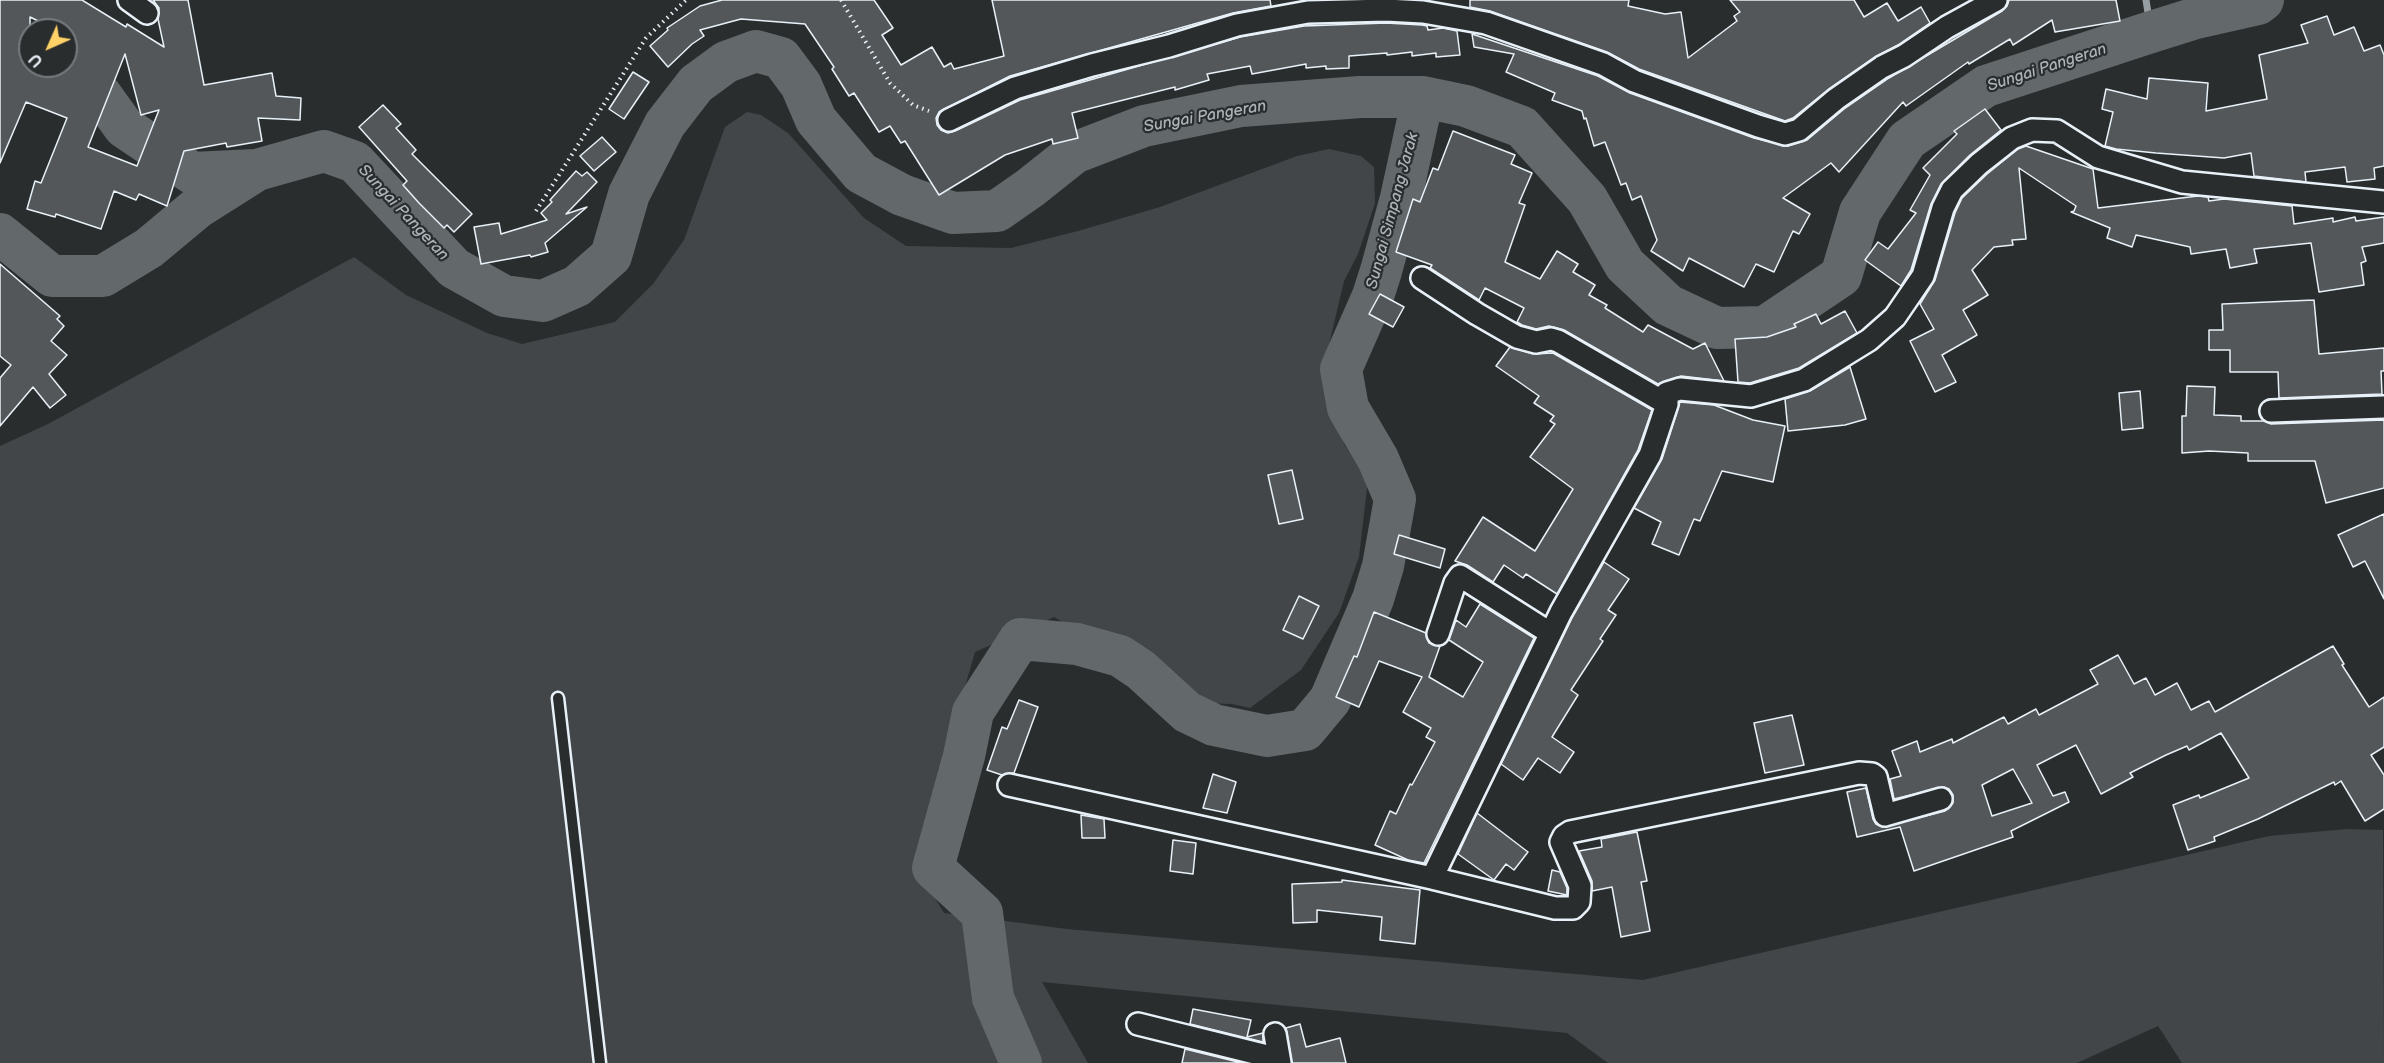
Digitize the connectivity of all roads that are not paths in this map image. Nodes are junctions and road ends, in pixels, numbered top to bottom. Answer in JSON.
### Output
{"nodes":[{"id":1,"x":129,"y":0,"type":"edge"},
{"id":2,"x":1996,"y":0,"type":"edge"},
{"id":3,"x":1967,"y":7,"type":"edge"},
{"id":4,"x":147,"y":13,"type":"dead end"},
{"id":5,"x":949,"y":120,"type":"road end"},
{"id":6,"x":2384,"y":202,"type":"edge"},
{"id":7,"x":1422,"y":278,"type":"dead end"},
{"id":8,"x":1667,"y":404,"type":"junction"},
{"id":9,"x":2384,"y":407,"type":"edge"},
{"id":10,"x":2271,"y":411,"type":"dead end"},
{"id":11,"x":1550,"y":633,"type":"junction"},
{"id":12,"x":1438,"y":634,"type":"dead end"},
{"id":13,"x":558,"y":698,"type":"dead end"},
{"id":14,"x":1009,"y":785,"type":"dead end"},
{"id":15,"x":1941,"y":799,"type":"dead end"},
{"id":16,"x":1432,"y":878,"type":"junction"},
{"id":17,"x":1138,"y":1024,"type":"dead end"},
{"id":18,"x":1275,"y":1034,"type":"dead end"},
{"id":19,"x":1279,"y":1061,"type":"edge"},
{"id":20,"x":600,"y":1063,"type":"edge"}],
"edges":[{"from":1,"to":4,"type":"street"},
{"from":2,"to":3,"type":"street"},
{"from":3,"to":5,"type":"street"},
{"from":6,"to":8,"type":"street"},
{"from":7,"to":8,"type":"street"},
{"from":8,"to":11,"type":"street"},
{"from":9,"to":10,"type":"street"},
{"from":11,"to":12,"type":"street"},
{"from":11,"to":16,"type":"street"},
{"from":13,"to":20,"type":"lane"},
{"from":14,"to":16,"type":"street"},
{"from":15,"to":16,"type":"street"},
{"from":17,"to":19,"type":"street"},
{"from":18,"to":19,"type":"street"}]}
